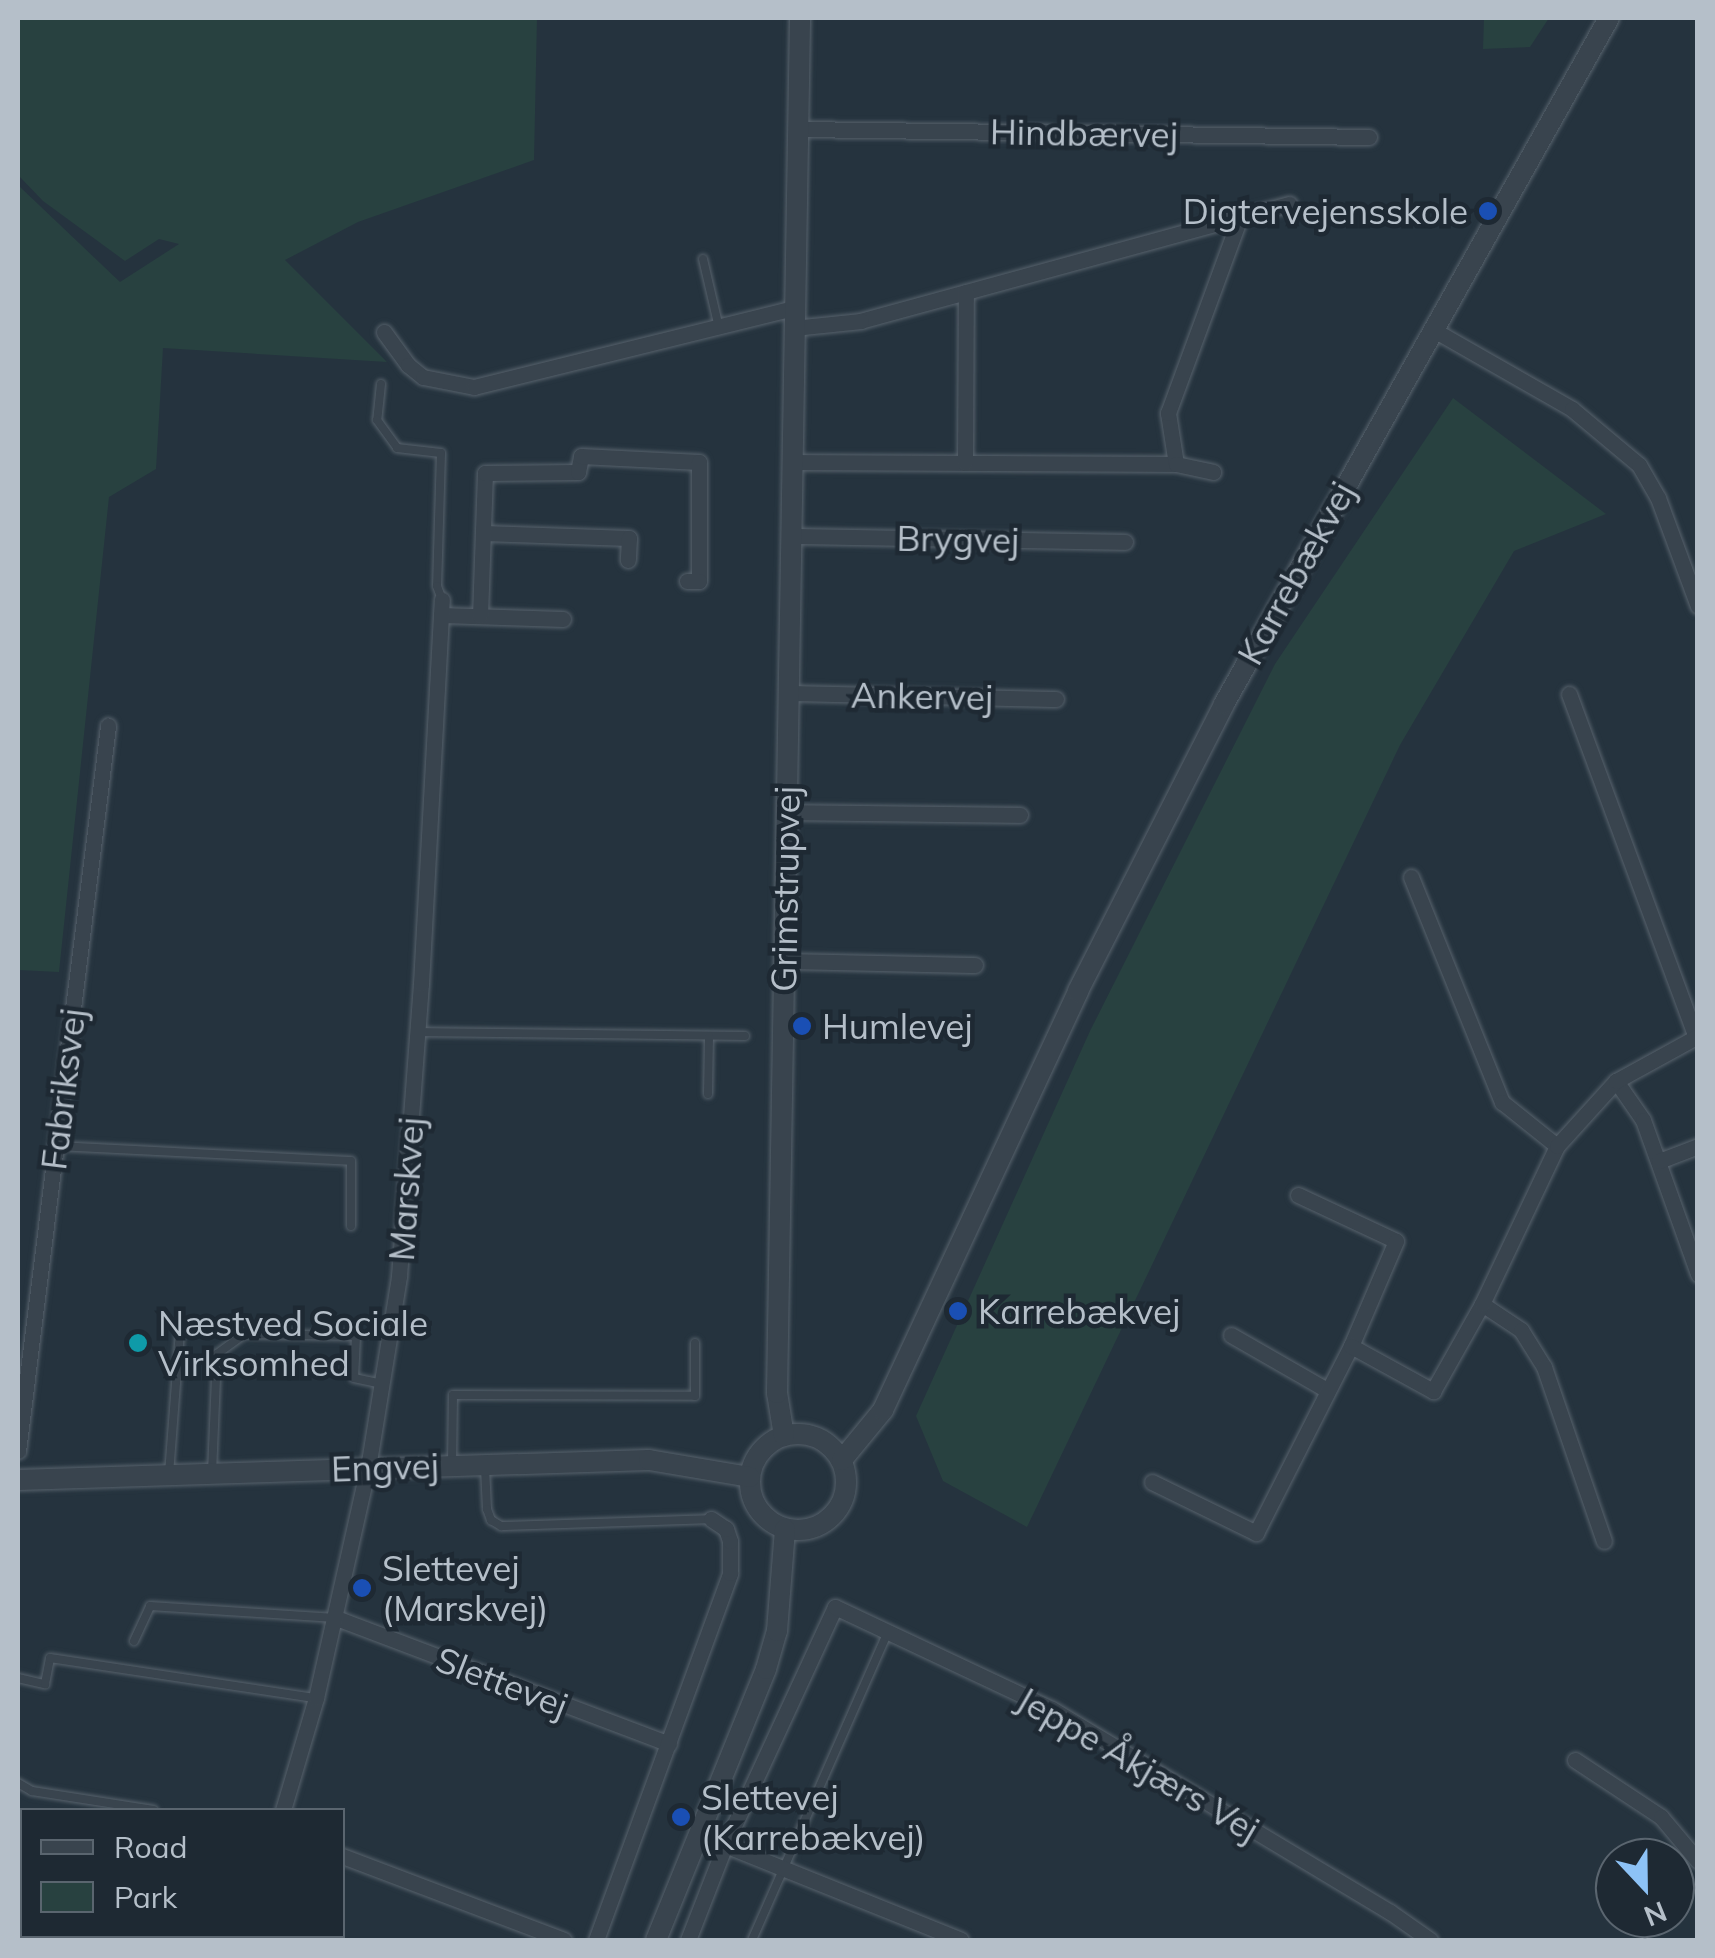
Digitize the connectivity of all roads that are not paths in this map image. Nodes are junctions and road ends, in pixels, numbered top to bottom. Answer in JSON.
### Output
{"nodes":[{"id":1,"x":800,"y":18,"type":"edge"},
{"id":2,"x":1610,"y":18,"type":"edge"},
{"id":3,"x":798,"y":129,"type":"junction"},
{"id":4,"x":1369,"y":137,"type":"dead end"},
{"id":5,"x":1290,"y":204,"type":"dead end"},
{"id":6,"x":1240,"y":217,"type":"junction"},
{"id":7,"x":703,"y":259,"type":"dead end"},
{"id":8,"x":966,"y":292,"type":"junction"},
{"id":9,"x":793,"y":318,"type":"junction"},
{"id":10,"x":720,"y":328,"type":"junction"},
{"id":11,"x":1432,"y":329,"type":"junction"},
{"id":12,"x":384,"y":332,"type":"dead end"},
{"id":13,"x":380,"y":384,"type":"dead end"},
{"id":14,"x":792,"y":462,"type":"junction"},
{"id":15,"x":965,"y":463,"type":"junction"},
{"id":16,"x":1176,"y":464,"type":"junction"},
{"id":17,"x":1213,"y":472,"type":"dead end"},
{"id":18,"x":483,"y":533,"type":"junction"},
{"id":19,"x":791,"y":536,"type":"junction"},
{"id":20,"x":1125,"y":542,"type":"dead end"},
{"id":21,"x":628,"y":560,"type":"dead end"},
{"id":22,"x":686,"y":581,"type":"dead end"},
{"id":23,"x":1698,"y":606,"type":"edge"},
{"id":24,"x":441,"y":608,"type":"junction"},
{"id":25,"x":480,"y":616,"type":"junction"},
{"id":26,"x":563,"y":619,"type":"dead end"},
{"id":27,"x":788,"y":693,"type":"junction"},
{"id":28,"x":1569,"y":694,"type":"dead end"},
{"id":29,"x":1056,"y":699,"type":"dead end"},
{"id":30,"x":108,"y":726,"type":"dead end"},
{"id":31,"x":786,"y":812,"type":"junction"},
{"id":32,"x":1020,"y":815,"type":"dead end"},
{"id":33,"x":1411,"y":878,"type":"dead end"},
{"id":34,"x":784,"y":961,"type":"junction"},
{"id":35,"x":975,"y":965,"type":"dead end"},
{"id":36,"x":418,"y":1032,"type":"junction"},
{"id":37,"x":709,"y":1036,"type":"junction"},
{"id":38,"x":745,"y":1036,"type":"dead end"},
{"id":39,"x":1697,"y":1036,"type":"edge"},
{"id":40,"x":1616,"y":1080,"type":"junction"},
{"id":41,"x":708,"y":1094,"type":"dead end"},
{"id":42,"x":56,"y":1146,"type":"junction"},
{"id":43,"x":1556,"y":1146,"type":"junction"},
{"id":44,"x":1698,"y":1146,"type":"edge"},
{"id":45,"x":1659,"y":1160,"type":"junction"},
{"id":46,"x":1298,"y":1195,"type":"dead end"},
{"id":47,"x":351,"y":1226,"type":"dead end"},
{"id":48,"x":1698,"y":1274,"type":"edge"},
{"id":49,"x":1482,"y":1304,"type":"junction"},
{"id":50,"x":180,"y":1331,"type":"dead end"},
{"id":51,"x":1231,"y":1335,"type":"dead end"},
{"id":52,"x":695,"y":1343,"type":"dead end"},
{"id":53,"x":1350,"y":1346,"type":"junction"},
{"id":54,"x":382,"y":1384,"type":"junction"},
{"id":55,"x":1327,"y":1390,"type":"junction"},
{"id":56,"x":784,"y":1436,"type":"junction"},
{"id":57,"x":18,"y":1452,"type":"edge"},
{"id":58,"x":842,"y":1460,"type":"junction"},
{"id":59,"x":485,"y":1464,"type":"junction"},
{"id":60,"x":452,"y":1465,"type":"junction"},
{"id":61,"x":368,"y":1468,"type":"junction"},
{"id":62,"x":212,"y":1473,"type":"junction"},
{"id":63,"x":168,"y":1474,"type":"junction"},
{"id":64,"x":750,"y":1477,"type":"junction"},
{"id":65,"x":18,"y":1480,"type":"edge"},
{"id":66,"x":1152,"y":1482,"type":"dead end"},
{"id":67,"x":710,"y":1519,"type":"joint"},
{"id":68,"x":785,"y":1529,"type":"junction"},
{"id":69,"x":1604,"y":1541,"type":"dead end"},
{"id":70,"x":336,"y":1618,"type":"junction"},
{"id":71,"x":889,"y":1631,"type":"junction"},
{"id":72,"x":134,"y":1641,"type":"dead end"},
{"id":73,"x":18,"y":1678,"type":"edge"},
{"id":74,"x":316,"y":1698,"type":"junction"},
{"id":75,"x":669,"y":1744,"type":"junction"},
{"id":76,"x":1575,"y":1760,"type":"dead end"},
{"id":77,"x":18,"y":1783,"type":"edge"},
{"id":78,"x":141,"y":1808,"type":"edge"},
{"id":79,"x":284,"y":1808,"type":"edge"},
{"id":80,"x":724,"y":1845,"type":"junction"},
{"id":81,"x":345,"y":1857,"type":"edge"},
{"id":82,"x":1698,"y":1861,"type":"edge"},
{"id":83,"x":781,"y":1868,"type":"junction"},
{"id":84,"x":564,"y":1940,"type":"edge"},
{"id":85,"x":596,"y":1940,"type":"edge"},
{"id":86,"x":656,"y":1940,"type":"edge"},
{"id":87,"x":688,"y":1940,"type":"edge"},
{"id":88,"x":752,"y":1940,"type":"edge"},
{"id":89,"x":961,"y":1940,"type":"edge"},
{"id":90,"x":1430,"y":1940,"type":"edge"}],
"edges":[{"from":1,"to":3,"type":"street","name":"Grimstrupvej"},
{"from":2,"to":11,"type":"street","name":"Karrebækvej"},
{"from":3,"to":4,"type":"street","name":"Hindbærvej"},
{"from":3,"to":9,"type":"street","name":"Grimstrupvej"},
{"from":5,"to":6,"type":"street"},
{"from":6,"to":8,"type":"street"},
{"from":6,"to":16,"type":"street"},
{"from":7,"to":10,"type":"lane"},
{"from":8,"to":9,"type":"street"},
{"from":8,"to":15,"type":"street"},
{"from":9,"to":10,"type":"street"},
{"from":9,"to":14,"type":"street","name":"Grimstrupvej"},
{"from":10,"to":12,"type":"street"},
{"from":11,"to":23,"type":"street"},
{"from":11,"to":58,"type":"street","name":"Karrebækvej"},
{"from":13,"to":24,"type":"lane"},
{"from":14,"to":15,"type":"street"},
{"from":14,"to":19,"type":"street","name":"Grimstrupvej"},
{"from":15,"to":16,"type":"street"},
{"from":16,"to":17,"type":"street"},
{"from":18,"to":21,"type":"street"},
{"from":18,"to":22,"type":"street"},
{"from":18,"to":25,"type":"street"},
{"from":19,"to":20,"type":"street","name":"Brygvej"},
{"from":19,"to":27,"type":"street","name":"Grimstrupvej"},
{"from":24,"to":25,"type":"street"},
{"from":24,"to":36,"type":"street","name":"Marskvej"},
{"from":25,"to":26,"type":"street"},
{"from":27,"to":29,"type":"street","name":"Ankervej"},
{"from":27,"to":31,"type":"street","name":"Grimstrupvej"},
{"from":28,"to":39,"type":"street"},
{"from":30,"to":42,"type":"street","name":"Fabriksvej"},
{"from":31,"to":32,"type":"street"},
{"from":31,"to":34,"type":"street","name":"Grimstrupvej"},
{"from":33,"to":43,"type":"street"},
{"from":34,"to":35,"type":"street"},
{"from":34,"to":56,"type":"street","name":"Grimstrupvej"},
{"from":36,"to":37,"type":"lane"},
{"from":36,"to":54,"type":"street","name":"Marskvej"},
{"from":37,"to":38,"type":"lane"},
{"from":37,"to":41,"type":"lane"},
{"from":39,"to":40,"type":"street"},
{"from":40,"to":43,"type":"street"},
{"from":40,"to":45,"type":"street"},
{"from":42,"to":47,"type":"lane"},
{"from":42,"to":57,"type":"street","name":"Fabriksvej"},
{"from":43,"to":49,"type":"street"},
{"from":44,"to":45,"type":"street"},
{"from":45,"to":48,"type":"street"},
{"from":46,"to":53,"type":"street"},
{"from":49,"to":53,"type":"street"},
{"from":49,"to":69,"type":"street"},
{"from":50,"to":63,"type":"lane"},
{"from":51,"to":55,"type":"street"},
{"from":52,"to":60,"type":"lane"},
{"from":53,"to":55,"type":"street"},
{"from":54,"to":61,"type":"street","name":"Marskvej"},
{"from":54,"to":62,"type":"lane"},
{"from":55,"to":66,"type":"street"},
{"from":56,"to":58,"type":"street"},
{"from":56,"to":64,"type":"street"},
{"from":58,"to":68,"type":"street"},
{"from":59,"to":60,"type":"street","name":"Engvej"},
{"from":59,"to":64,"type":"street","name":"Engvej"},
{"from":59,"to":67,"type":"lane"},
{"from":60,"to":61,"type":"street","name":"Engvej"},
{"from":61,"to":62,"type":"street","name":"Engvej"},
{"from":61,"to":70,"type":"street","name":"Marskvej"},
{"from":62,"to":63,"type":"street","name":"Engvej"},
{"from":63,"to":65,"type":"street","name":"Engvej"},
{"from":64,"to":68,"type":"street"},
{"from":67,"to":75,"type":"street"},
{"from":68,"to":86,"type":"street"},
{"from":70,"to":72,"type":"lane"},
{"from":70,"to":74,"type":"street","name":"Marskvej"},
{"from":70,"to":75,"type":"street","name":"Slettevej"},
{"from":71,"to":80,"type":"street","name":"Jeppe Åkjærs Vej"},
{"from":71,"to":83,"type":"lane"},
{"from":71,"to":90,"type":"street","name":"Jeppe Åkjærs Vej"},
{"from":73,"to":74,"type":"lane"},
{"from":74,"to":79,"type":"street","name":"Marskvej"},
{"from":75,"to":85,"type":"street"},
{"from":76,"to":82,"type":"street"},
{"from":77,"to":78,"type":"lane"},
{"from":80,"to":83,"type":"street"},
{"from":80,"to":87,"type":"street"},
{"from":81,"to":84,"type":"street"},
{"from":83,"to":88,"type":"lane"},
{"from":83,"to":89,"type":"street"}]}
